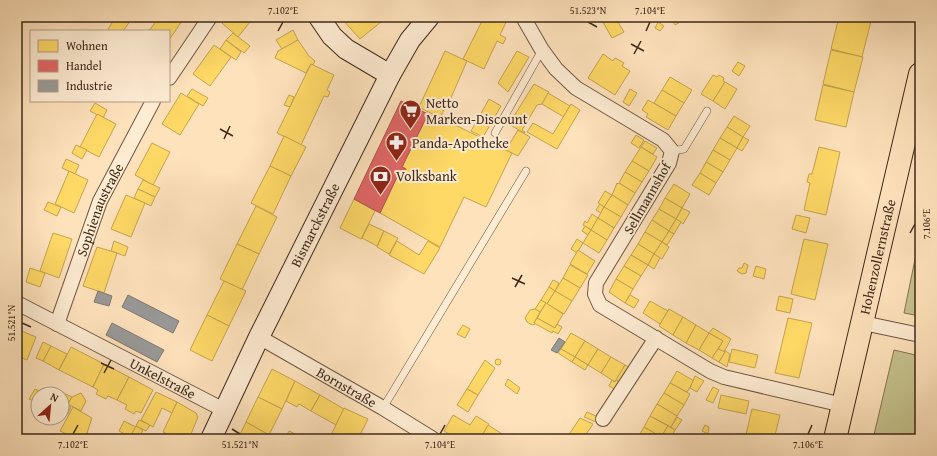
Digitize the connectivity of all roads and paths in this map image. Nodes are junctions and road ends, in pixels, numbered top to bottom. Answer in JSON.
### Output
{"nodes":[{"id":1,"x":210,"y":17,"type":"edge"},
{"id":2,"x":319,"y":17,"type":"edge"},
{"id":3,"x":429,"y":17,"type":"edge"},
{"id":4,"x":523,"y":17,"type":"edge"},
{"id":5,"x":542,"y":50,"type":"junction"},
{"id":6,"x":920,"y":74,"type":"edge"},
{"id":7,"x":390,"y":75,"type":"junction"},
{"id":8,"x":170,"y":77,"type":"edge"},
{"id":9,"x":152,"y":102,"type":"edge"},
{"id":10,"x":707,"y":111,"type":"dead end"},
{"id":11,"x":495,"y":132,"type":"dead end"},
{"id":12,"x":672,"y":151,"type":"junction"},
{"id":13,"x":526,"y":171,"type":"dead end"},
{"id":14,"x":17,"y":303,"type":"edge"},
{"id":15,"x":863,"y":323,"type":"junction"},
{"id":16,"x":56,"y":324,"type":"junction"},
{"id":17,"x":920,"y":335,"type":"edge"},
{"id":18,"x":259,"y":337,"type":"junction"},
{"id":19,"x":656,"y":338,"type":"junction"},
{"id":20,"x":843,"y":406,"type":"junction"},
{"id":21,"x":383,"y":408,"type":"junction"},
{"id":22,"x":224,"y":410,"type":"junction"},
{"id":23,"x":603,"y":420,"type":"dead end"},
{"id":24,"x":211,"y":439,"type":"edge"},
{"id":25,"x":433,"y":439,"type":"edge"},
{"id":26,"x":835,"y":439,"type":"edge"}],
"edges":[{"from":1,"to":8,"type":"street"},
{"from":2,"to":7,"type":"main road"},
{"from":3,"to":7,"type":"main road","name":"Bismarckstraße"},
{"from":4,"to":5,"type":"street","name":"Sellmannshof"},
{"from":5,"to":11,"type":"lane"},
{"from":5,"to":12,"type":"street","name":"Sellmannshof"},
{"from":6,"to":15,"type":"main road","name":"Hohenzollernstraße"},
{"from":7,"to":18,"type":"main road","name":"Bismarckstraße"},
{"from":9,"to":16,"type":"street","name":"Sophienaustraße"},
{"from":10,"to":12,"type":"lane"},
{"from":12,"to":19,"type":"street","name":"Sellmannshof"},
{"from":13,"to":21,"type":"lane"},
{"from":14,"to":16,"type":"street","name":"Unkelstraße"},
{"from":15,"to":17,"type":"street"},
{"from":15,"to":20,"type":"main road","name":"Hohenzollernstraße"},
{"from":16,"to":22,"type":"street","name":"Unkelstraße"},
{"from":18,"to":21,"type":"street","name":"Bornstraße"},
{"from":18,"to":22,"type":"main road","name":"Bismarckstraße"},
{"from":19,"to":20,"type":"street","name":"Sellmannshof"},
{"from":19,"to":23,"type":"street"},
{"from":20,"to":26,"type":"main road","name":"Hohenzollernstraße"},
{"from":21,"to":25,"type":"street","name":"Bornstraße"},
{"from":22,"to":24,"type":"main road","name":"Bismarckstraße"}]}
